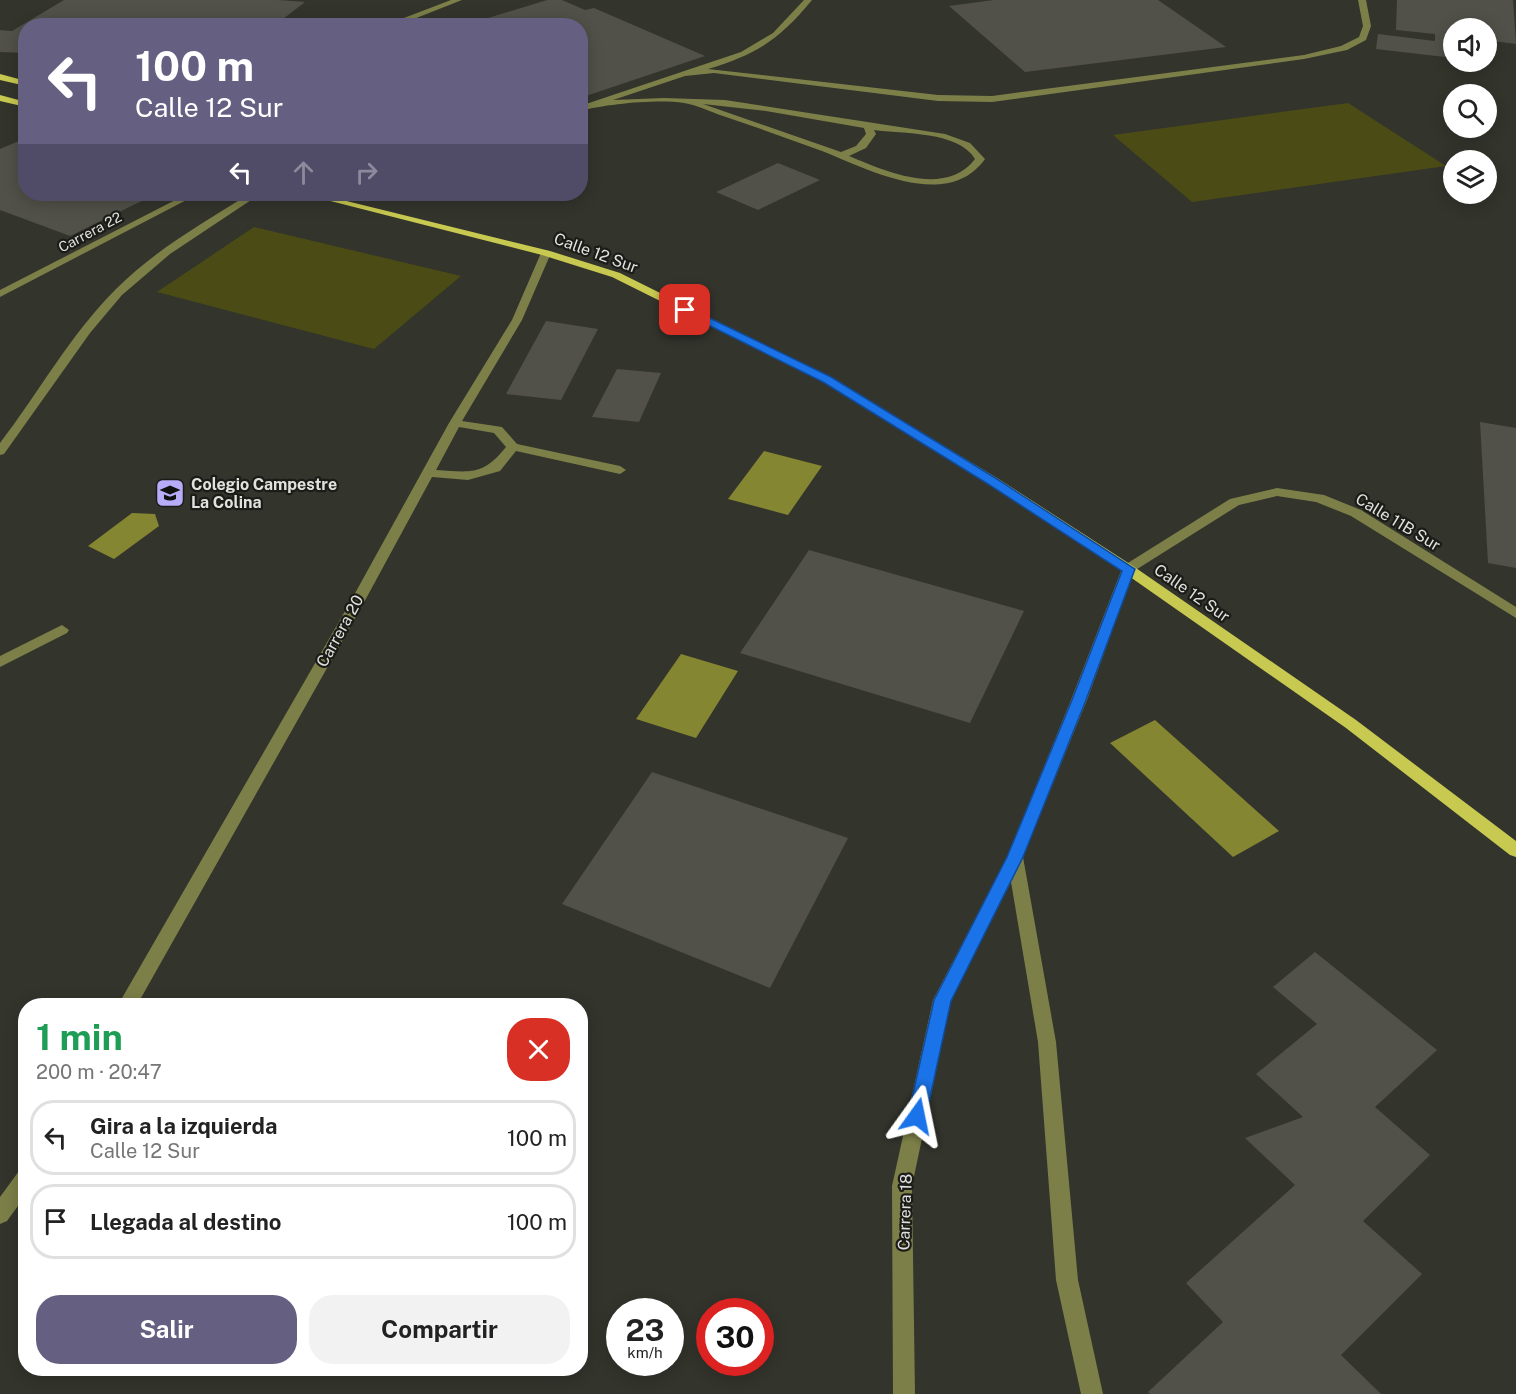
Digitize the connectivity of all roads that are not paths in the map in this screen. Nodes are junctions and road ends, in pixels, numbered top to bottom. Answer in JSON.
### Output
{"nodes":[{"id":1,"x":458,"y":0,"type":"edge"},
{"id":2,"x":808,"y":0,"type":"edge"},
{"id":3,"x":1362,"y":0,"type":"edge"},
{"id":4,"x":409,"y":18,"type":"edge"},
{"id":5,"x":687,"y":74,"type":"junction"},
{"id":6,"x":0,"y":77,"type":"edge"},
{"id":7,"x":18,"y":82,"type":"edge"},
{"id":8,"x":0,"y":98,"type":"edge"},
{"id":9,"x":686,"y":101,"type":"junction"},
{"id":10,"x":18,"y":103,"type":"edge"},
{"id":11,"x":596,"y":104,"type":"junction"},
{"id":12,"x":588,"y":106,"type":"edge"},
{"id":13,"x":868,"y":126,"type":"junction"},
{"id":14,"x":842,"y":155,"type":"junction"},
{"id":15,"x":179,"y":201,"type":"edge"},
{"id":16,"x":244,"y":201,"type":"edge"},
{"id":17,"x":335,"y":201,"type":"edge"},
{"id":18,"x":354,"y":201,"type":"edge"},
{"id":19,"x":366,"y":209,"type":"junction"},
{"id":20,"x":546,"y":252,"type":"junction"},
{"id":21,"x":0,"y":294,"type":"edge"},
{"id":22,"x":455,"y":423,"type":"junction"},
{"id":23,"x":513,"y":447,"type":"junction"},
{"id":24,"x":0,"y":451,"type":"edge"},
{"id":25,"x":620,"y":470,"type":"dead end"},
{"id":26,"x":427,"y":473,"type":"junction"},
{"id":27,"x":1128,"y":569,"type":"junction"},
{"id":28,"x":1516,"y":614,"type":"edge"},
{"id":29,"x":62,"y":630,"type":"dead end"},
{"id":30,"x":0,"y":662,"type":"edge"},
{"id":31,"x":1516,"y":849,"type":"edge"},
{"id":32,"x":1015,"y":857,"type":"junction"},
{"id":33,"x":131,"y":998,"type":"edge"},
{"id":34,"x":18,"y":1189,"type":"edge"},
{"id":35,"x":0,"y":1214,"type":"edge"},
{"id":36,"x":904,"y":1394,"type":"edge"},
{"id":37,"x":1092,"y":1394,"type":"edge"}],
"edges":[{"from":1,"to":4,"type":"street"},
{"from":2,"to":5,"type":"street"},
{"from":3,"to":5,"type":"street"},
{"from":5,"to":11,"type":"street"},
{"from":6,"to":7,"type":"main road"},
{"from":8,"to":10,"type":"main road"},
{"from":9,"to":11,"type":"street"},
{"from":9,"to":13,"type":"street"},
{"from":9,"to":14,"type":"street"},
{"from":11,"to":12,"type":"street"},
{"from":13,"to":14,"type":"street"},
{"from":13,"to":14,"type":"street"},
{"from":15,"to":21,"type":"street","name":"Carrera 22"},
{"from":16,"to":24,"type":"street"},
{"from":17,"to":19,"type":"main road","name":"Calle 12 Sur"},
{"from":18,"to":19,"type":"main road","name":"Calle 12 Sur"},
{"from":19,"to":20,"type":"main road","name":"Calle 12 Sur"},
{"from":20,"to":22,"type":"street","name":"Carrera 20"},
{"from":20,"to":27,"type":"main road","name":"Calle 12 Sur"},
{"from":22,"to":23,"type":"street"},
{"from":22,"to":26,"type":"street","name":"Carrera 20"},
{"from":23,"to":25,"type":"street"},
{"from":23,"to":26,"type":"street"},
{"from":26,"to":33,"type":"street","name":"Carrera 20"},
{"from":27,"to":28,"type":"street","name":"Calle 11B Sur"},
{"from":27,"to":31,"type":"main road","name":"Calle 12 Sur"},
{"from":27,"to":32,"type":"street","name":"Carrera 18"},
{"from":29,"to":30,"type":"street"},
{"from":32,"to":36,"type":"street","name":"Carrera 18"},
{"from":32,"to":37,"type":"street"},
{"from":34,"to":35,"type":"street"}]}
